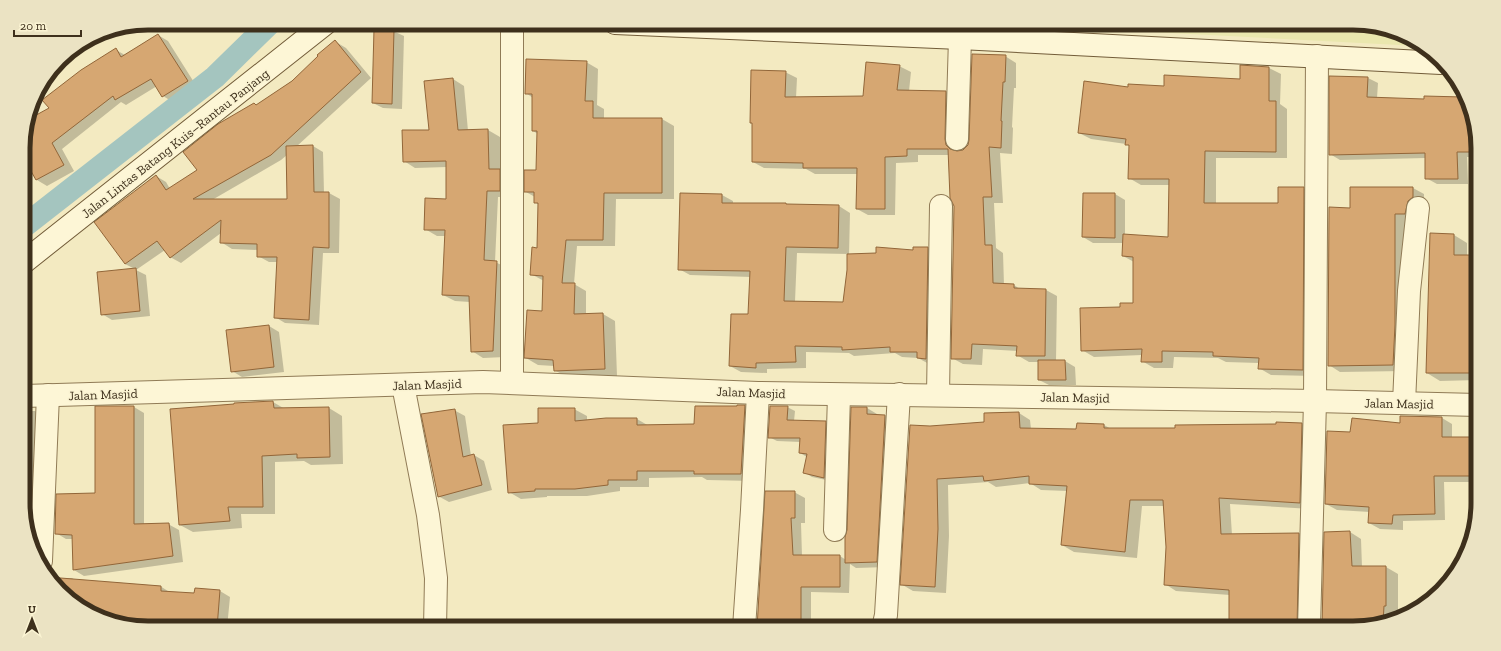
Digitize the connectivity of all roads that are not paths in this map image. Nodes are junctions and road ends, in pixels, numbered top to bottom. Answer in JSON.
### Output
{"nodes":[{"id":1,"x":317,"y":30,"type":"edge"},
{"id":2,"x":512,"y":30,"type":"edge"},
{"id":3,"x":776,"y":30,"type":"edge"},
{"id":4,"x":960,"y":38,"type":"junction"},
{"id":5,"x":1317,"y":56,"type":"junction"},
{"id":6,"x":1434,"y":63,"type":"edge"},
{"id":7,"x":957,"y":139,"type":"dead end"},
{"id":8,"x":941,"y":206,"type":"dead end"},
{"id":9,"x":1418,"y":208,"type":"dead end"},
{"id":10,"x":30,"y":257,"type":"edge"},
{"id":11,"x":512,"y":383,"type":"junction"},
{"id":12,"x":403,"y":385,"type":"junction"},
{"id":13,"x":758,"y":393,"type":"junction"},
{"id":14,"x":899,"y":394,"type":"junction"},
{"id":15,"x":48,"y":395,"type":"junction"},
{"id":16,"x":839,"y":395,"type":"junction"},
{"id":17,"x":938,"y":395,"type":"junction"},
{"id":18,"x":30,"y":396,"type":"edge"},
{"id":19,"x":1315,"y":401,"type":"junction"},
{"id":20,"x":1404,"y":404,"type":"junction"},
{"id":21,"x":1471,"y":406,"type":"edge"},
{"id":22,"x":835,"y":530,"type":"dead end"},
{"id":23,"x":41,"y":553,"type":"edge"},
{"id":24,"x":435,"y":621,"type":"edge"},
{"id":25,"x":744,"y":621,"type":"edge"},
{"id":26,"x":885,"y":621,"type":"edge"},
{"id":27,"x":1309,"y":621,"type":"edge"}],
"edges":[{"from":1,"to":10,"type":"street","name":"Jalan Lintas Batang Kuis–Rantau Panjang"},
{"from":2,"to":11,"type":"street"},
{"from":3,"to":4,"type":"street"},
{"from":4,"to":5,"type":"street"},
{"from":4,"to":7,"type":"street"},
{"from":5,"to":6,"type":"street"},
{"from":5,"to":19,"type":"street"},
{"from":8,"to":17,"type":"street"},
{"from":9,"to":20,"type":"street"},
{"from":11,"to":12,"type":"street","name":"Jalan Masjid"},
{"from":11,"to":13,"type":"street","name":"Jalan Masjid"},
{"from":12,"to":15,"type":"street","name":"Jalan Masjid"},
{"from":12,"to":24,"type":"street"},
{"from":13,"to":16,"type":"street","name":"Jalan Masjid"},
{"from":13,"to":25,"type":"street"},
{"from":14,"to":16,"type":"street","name":"Jalan Masjid"},
{"from":14,"to":17,"type":"street","name":"Jalan Masjid"},
{"from":14,"to":26,"type":"street"},
{"from":15,"to":18,"type":"street","name":"Jalan Masjid"},
{"from":15,"to":23,"type":"street"},
{"from":16,"to":22,"type":"street"},
{"from":17,"to":19,"type":"street","name":"Jalan Masjid"},
{"from":19,"to":20,"type":"street","name":"Jalan Masjid"},
{"from":19,"to":27,"type":"street"},
{"from":20,"to":21,"type":"street","name":"Jalan Masjid"}]}
